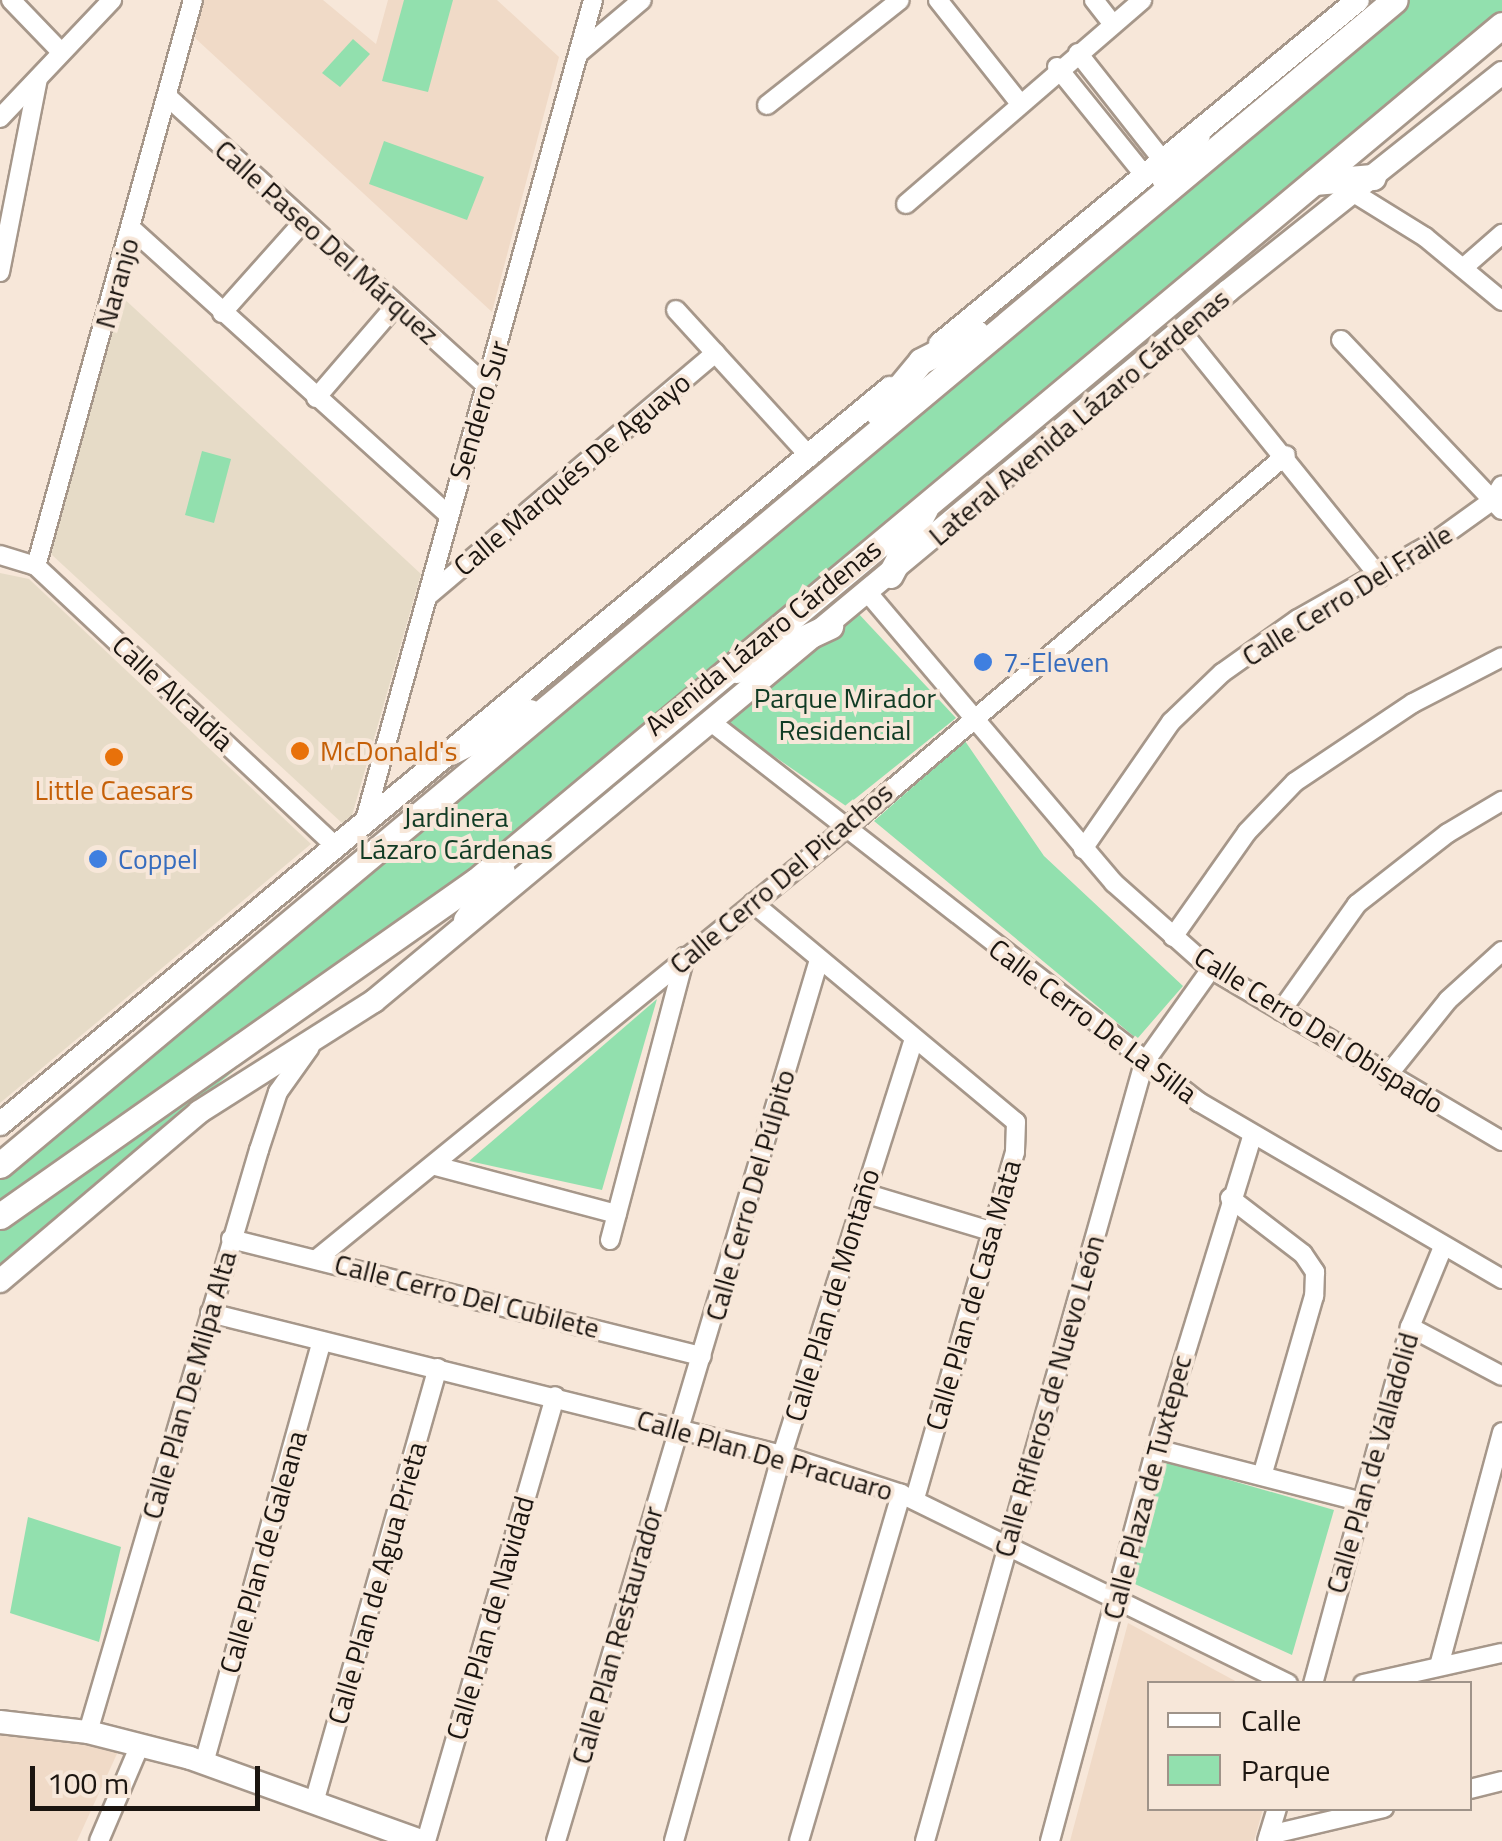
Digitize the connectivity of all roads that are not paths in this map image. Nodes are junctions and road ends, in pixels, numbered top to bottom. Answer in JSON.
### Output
{"nodes":[{"id":1,"x":11,"y":0,"type":"edge"},
{"id":2,"x":112,"y":0,"type":"edge"},
{"id":3,"x":192,"y":0,"type":"edge"},
{"id":4,"x":642,"y":0,"type":"edge"},
{"id":5,"x":900,"y":0,"type":"edge"},
{"id":6,"x":938,"y":0,"type":"edge"},
{"id":7,"x":1094,"y":0,"type":"edge"},
{"id":8,"x":1142,"y":0,"type":"edge"},
{"id":9,"x":1358,"y":0,"type":"edge"},
{"id":10,"x":1395,"y":0,"type":"edge"},
{"id":11,"x":591,"y":1,"type":"edge"},
{"id":12,"x":1113,"y":24,"type":"junction"},
{"id":13,"x":1502,"y":25,"type":"edge"},
{"id":14,"x":61,"y":52,"type":"junction"},
{"id":15,"x":579,"y":53,"type":"junction"},
{"id":16,"x":1078,"y":53,"type":"junction"},
{"id":17,"x":1057,"y":67,"type":"junction"},
{"id":18,"x":1502,"y":73,"type":"edge"},
{"id":19,"x":38,"y":79,"type":"junction"},
{"id":20,"x":168,"y":98,"type":"junction"},
{"id":21,"x":1018,"y":101,"type":"junction"},
{"id":22,"x":767,"y":105,"type":"dead end"},
{"id":23,"x":0,"y":118,"type":"edge"},
{"id":24,"x":1197,"y":134,"type":"junction"},
{"id":25,"x":1154,"y":169,"type":"junction"},
{"id":26,"x":1314,"y":182,"type":"junction"},
{"id":27,"x":1364,"y":185,"type":"junction"},
{"id":28,"x":906,"y":204,"type":"dead end"},
{"id":29,"x":304,"y":221,"type":"junction"},
{"id":30,"x":1122,"y":226,"type":"junction"},
{"id":31,"x":132,"y":230,"type":"junction"},
{"id":32,"x":1502,"y":234,"type":"edge"},
{"id":33,"x":1463,"y":268,"type":"junction"},
{"id":34,"x":0,"y":272,"type":"edge"},
{"id":35,"x":1502,"y":301,"type":"edge"},
{"id":36,"x":396,"y":305,"type":"junction"},
{"id":37,"x":676,"y":310,"type":"dead end"},
{"id":38,"x":222,"y":312,"type":"junction"},
{"id":39,"x":1012,"y":315,"type":"junction"},
{"id":40,"x":1182,"y":332,"type":"junction"},
{"id":41,"x":1341,"y":340,"type":"dead end"},
{"id":42,"x":715,"y":353,"type":"junction"},
{"id":43,"x":921,"y":361,"type":"junction"},
{"id":44,"x":486,"y":385,"type":"junction"},
{"id":45,"x":316,"y":398,"type":"junction"},
{"id":46,"x":1286,"y":455,"type":"junction"},
{"id":47,"x":810,"y":457,"type":"junction"},
{"id":48,"x":836,"y":464,"type":"junction"},
{"id":49,"x":931,"y":498,"type":"junction"},
{"id":50,"x":1499,"y":498,"type":"edge"},
{"id":51,"x":448,"y":515,"type":"junction"},
{"id":52,"x":0,"y":555,"type":"edge"},
{"id":53,"x":36,"y":566,"type":"junction"},
{"id":54,"x":890,"y":575,"type":"junction"},
{"id":55,"x":1380,"y":577,"type":"junction"},
{"id":56,"x":868,"y":594,"type":"junction"},
{"id":57,"x":428,"y":596,"type":"junction"},
{"id":58,"x":830,"y":626,"type":"junction"},
{"id":59,"x":1502,"y":656,"type":"edge"},
{"id":60,"x":721,"y":674,"type":"junction"},
{"id":61,"x":566,"y":694,"type":"junction"},
{"id":62,"x":970,"y":718,"type":"junction"},
{"id":63,"x":711,"y":722,"type":"junction"},
{"id":64,"x":452,"y":752,"type":"junction"},
{"id":65,"x":1502,"y":802,"type":"edge"},
{"id":66,"x":365,"y":820,"type":"junction"},
{"id":67,"x":845,"y":829,"type":"junction"},
{"id":68,"x":530,"y":832,"type":"junction"},
{"id":69,"x":337,"y":848,"type":"junction"},
{"id":70,"x":1083,"y":849,"type":"junction"},
{"id":71,"x":753,"y":903,"type":"junction"},
{"id":72,"x":466,"y":920,"type":"junction"},
{"id":73,"x":1174,"y":937,"type":"junction"},
{"id":74,"x":1502,"y":950,"type":"edge"},
{"id":75,"x":686,"y":957,"type":"junction"},
{"id":76,"x":819,"y":960,"type":"junction"},
{"id":77,"x":1212,"y":970,"type":"junction"},
{"id":78,"x":1280,"y":1011,"type":"junction"},
{"id":79,"x":914,"y":1039,"type":"junction"},
{"id":80,"x":310,"y":1047,"type":"junction"},
{"id":81,"x":1144,"y":1062,"type":"junction"},
{"id":82,"x":1387,"y":1076,"type":"junction"},
{"id":83,"x":0,"y":1124,"type":"edge"},
{"id":84,"x":1252,"y":1136,"type":"junction"},
{"id":85,"x":1502,"y":1140,"type":"edge"},
{"id":86,"x":0,"y":1164,"type":"edge"},
{"id":87,"x":436,"y":1166,"type":"junction"},
{"id":88,"x":864,"y":1193,"type":"junction"},
{"id":89,"x":1230,"y":1198,"type":"junction"},
{"id":90,"x":618,"y":1214,"type":"junction"},
{"id":91,"x":0,"y":1216,"type":"edge"},
{"id":92,"x":990,"y":1231,"type":"junction"},
{"id":93,"x":230,"y":1239,"type":"junction"},
{"id":94,"x":610,"y":1240,"type":"dead end"},
{"id":95,"x":1443,"y":1246,"type":"junction"},
{"id":96,"x":318,"y":1258,"type":"junction"},
{"id":97,"x":1502,"y":1278,"type":"edge"},
{"id":98,"x":0,"y":1281,"type":"edge"},
{"id":99,"x":210,"y":1313,"type":"junction"},
{"id":100,"x":1410,"y":1327,"type":"junction"},
{"id":101,"x":322,"y":1341,"type":"junction"},
{"id":102,"x":702,"y":1356,"type":"junction"},
{"id":103,"x":438,"y":1368,"type":"junction"},
{"id":104,"x":1502,"y":1376,"type":"edge"},
{"id":105,"x":555,"y":1396,"type":"junction"},
{"id":106,"x":677,"y":1429,"type":"junction"},
{"id":107,"x":1502,"y":1432,"type":"edge"},
{"id":108,"x":1156,"y":1448,"type":"junction"},
{"id":109,"x":782,"y":1455,"type":"junction"},
{"id":110,"x":1262,"y":1476,"type":"junction"},
{"id":111,"x":908,"y":1496,"type":"junction"},
{"id":112,"x":1359,"y":1501,"type":"junction"},
{"id":113,"x":1006,"y":1546,"type":"junction"},
{"id":114,"x":1116,"y":1602,"type":"junction"},
{"id":115,"x":1502,"y":1653,"type":"edge"},
{"id":116,"x":1439,"y":1666,"type":"junction"},
{"id":117,"x":1282,"y":1681,"type":"edge"},
{"id":118,"x":1313,"y":1681,"type":"edge"},
{"id":119,"x":1376,"y":1681,"type":"edge"},
{"id":120,"x":0,"y":1722,"type":"edge"},
{"id":121,"x":88,"y":1732,"type":"junction"},
{"id":122,"x":140,"y":1744,"type":"junction"},
{"id":123,"x":204,"y":1763,"type":"junction"},
{"id":124,"x":1502,"y":1781,"type":"edge"},
{"id":125,"x":1472,"y":1788,"type":"edge"},
{"id":126,"x":316,"y":1799,"type":"junction"},
{"id":127,"x":1276,"y":1811,"type":"edge"},
{"id":128,"x":1372,"y":1811,"type":"edge"},
{"id":129,"x":1268,"y":1838,"type":"edge"},
{"id":130,"x":99,"y":1841,"type":"edge"},
{"id":131,"x":424,"y":1841,"type":"edge"},
{"id":132,"x":556,"y":1841,"type":"edge"},
{"id":133,"x":674,"y":1841,"type":"edge"},
{"id":134,"x":799,"y":1841,"type":"edge"},
{"id":135,"x":925,"y":1841,"type":"edge"},
{"id":136,"x":1050,"y":1841,"type":"edge"}],
"edges":[{"from":1,"to":14,"type":"street"},
{"from":2,"to":14,"type":"street"},
{"from":3,"to":20,"type":"street","name":"Naranjo"},
{"from":4,"to":15,"type":"street"},
{"from":5,"to":22,"type":"street"},
{"from":6,"to":21,"type":"street"},
{"from":7,"to":12,"type":"street"},
{"from":8,"to":12,"type":"street"},
{"from":9,"to":24,"type":"main road"},
{"from":10,"to":30,"type":"highway"},
{"from":11,"to":15,"type":"street","name":"Sendero Sur"},
{"from":12,"to":16,"type":"street"},
{"from":13,"to":26,"type":"highway","name":"Avenida Lázaro Cárdenas"},
{"from":14,"to":19,"type":"street"},
{"from":15,"to":44,"type":"street","name":"Sendero Sur"},
{"from":16,"to":17,"type":"street"},
{"from":16,"to":25,"type":"street"},
{"from":17,"to":21,"type":"street"},
{"from":17,"to":25,"type":"street"},
{"from":18,"to":27,"type":"main road","name":"Lateral Avenida Lázaro Cárdenas"},
{"from":19,"to":23,"type":"street"},
{"from":19,"to":34,"type":"street"},
{"from":20,"to":29,"type":"street","name":"Calle Paseo Del Márquez"},
{"from":20,"to":31,"type":"street","name":"Naranjo"},
{"from":21,"to":28,"type":"street"},
{"from":24,"to":25,"type":"main road"},
{"from":24,"to":30,"type":"highway"},
{"from":25,"to":43,"type":"main road"},
{"from":26,"to":27,"type":"highway"},
{"from":26,"to":49,"type":"highway","name":"Avenida Lázaro Cárdenas"},
{"from":27,"to":33,"type":"street"},
{"from":27,"to":40,"type":"main road","name":"Lateral Avenida Lázaro Cárdenas"},
{"from":29,"to":36,"type":"street","name":"Calle Paseo Del Márquez"},
{"from":29,"to":38,"type":"street"},
{"from":30,"to":39,"type":"highway"},
{"from":31,"to":38,"type":"street"},
{"from":31,"to":53,"type":"street","name":"Naranjo"},
{"from":32,"to":33,"type":"street"},
{"from":33,"to":35,"type":"street"},
{"from":36,"to":44,"type":"street","name":"Calle Paseo Del Márquez"},
{"from":36,"to":45,"type":"street"},
{"from":37,"to":42,"type":"street"},
{"from":38,"to":45,"type":"street"},
{"from":39,"to":43,"type":"highway"},
{"from":39,"to":48,"type":"highway"},
{"from":40,"to":46,"type":"street"},
{"from":40,"to":54,"type":"main road","name":"Lateral Avenida Lázaro Cárdenas"},
{"from":41,"to":50,"type":"street"},
{"from":42,"to":47,"type":"street"},
{"from":42,"to":57,"type":"street","name":"Calle Marqués De Aguayo"},
{"from":43,"to":47,"type":"main road"},
{"from":43,"to":48,"type":"highway"},
{"from":44,"to":51,"type":"street","name":"Sendero Sur"},
{"from":45,"to":51,"type":"street"},
{"from":46,"to":55,"type":"street"},
{"from":46,"to":62,"type":"street","name":"Calle Cerro Del Picachos"},
{"from":47,"to":64,"type":"main road"},
{"from":48,"to":61,"type":"highway"},
{"from":49,"to":54,"type":"highway"},
{"from":49,"to":60,"type":"highway","name":"Avenida Lázaro Cárdenas"},
{"from":50,"to":55,"type":"street","name":"Calle Cerro Del Fraile"},
{"from":51,"to":57,"type":"street","name":"Sendero Sur"},
{"from":52,"to":53,"type":"street","name":"Calle Alcaldía"},
{"from":53,"to":69,"type":"street","name":"Calle Alcaldía"},
{"from":54,"to":56,"type":"main road","name":"Lateral Avenida Lázaro Cárdenas"},
{"from":55,"to":70,"type":"street","name":"Calle Cerro Del Fraile"},
{"from":56,"to":58,"type":"main road","name":"Lateral Avenida Lázaro Cárdenas"},
{"from":56,"to":62,"type":"street","name":"Calle Cerro Del Obispado"},
{"from":57,"to":66,"type":"street","name":"Sendero Sur"},
{"from":58,"to":60,"type":"highway"},
{"from":58,"to":63,"type":"main road","name":"Lateral Avenida Lázaro Cárdenas"},
{"from":59,"to":73,"type":"street"},
{"from":60,"to":68,"type":"highway","name":"Avenida Lázaro Cárdenas"},
{"from":61,"to":64,"type":"highway"},
{"from":61,"to":86,"type":"highway"},
{"from":62,"to":67,"type":"street","name":"Calle Cerro Del Picachos"},
{"from":62,"to":70,"type":"street","name":"Calle Cerro Del Obispado"},
{"from":63,"to":67,"type":"street","name":"Calle Cerro De La Silla"},
{"from":63,"to":72,"type":"main road","name":"Lateral Avenida Lázaro Cárdenas"},
{"from":64,"to":66,"type":"main road"},
{"from":65,"to":78,"type":"street"},
{"from":66,"to":69,"type":"main road"},
{"from":67,"to":71,"type":"street","name":"Calle Cerro Del Picachos"},
{"from":67,"to":81,"type":"street","name":"Calle Cerro De La Silla"},
{"from":68,"to":72,"type":"highway"},
{"from":68,"to":91,"type":"highway","name":"Avenida Lázaro Cárdenas"},
{"from":69,"to":83,"type":"main road"},
{"from":70,"to":73,"type":"street","name":"Calle Cerro Del Obispado"},
{"from":71,"to":75,"type":"street","name":"Calle Cerro Del Picachos"},
{"from":71,"to":76,"type":"street"},
{"from":72,"to":80,"type":"main road","name":"Lateral Avenida Lázaro Cárdenas"},
{"from":73,"to":77,"type":"street","name":"Calle Cerro Del Obispado"},
{"from":74,"to":82,"type":"street"},
{"from":75,"to":87,"type":"street","name":"Calle Cerro Del Picachos"},
{"from":75,"to":90,"type":"street"},
{"from":76,"to":79,"type":"street"},
{"from":76,"to":102,"type":"street","name":"Calle Cerro Del Púlpito"},
{"from":77,"to":78,"type":"street","name":"Calle Cerro Del Obispado"},
{"from":77,"to":81,"type":"street","name":"Calle Rifleros de Nuevo León"},
{"from":78,"to":82,"type":"street","name":"Calle Cerro Del Obispado"},
{"from":79,"to":88,"type":"street","name":"Calle Plan de Montaño"},
{"from":79,"to":92,"type":"street","name":"Calle Plan de Casa Mata"},
{"from":80,"to":93,"type":"street","name":"Calle Plan De Milpa Alta"},
{"from":80,"to":98,"type":"main road","name":"Lateral Avenida Lázaro Cárdenas"},
{"from":81,"to":84,"type":"street","name":"Calle Cerro De La Silla"},
{"from":81,"to":113,"type":"street","name":"Calle Rifleros de Nuevo León"},
{"from":82,"to":85,"type":"street","name":"Calle Cerro Del Obispado"},
{"from":84,"to":89,"type":"street","name":"Calle Plaza de Tuxtepec"},
{"from":84,"to":95,"type":"street","name":"Calle Cerro De La Silla"},
{"from":87,"to":90,"type":"street"},
{"from":87,"to":96,"type":"street","name":"Calle Cerro Del Picachos"},
{"from":88,"to":92,"type":"street"},
{"from":88,"to":109,"type":"street","name":"Calle Plan de Montaño"},
{"from":89,"to":108,"type":"street","name":"Calle Plaza de Tuxtepec"},
{"from":89,"to":110,"type":"street"},
{"from":90,"to":94,"type":"street"},
{"from":92,"to":111,"type":"street","name":"Calle Plan de Casa Mata"},
{"from":93,"to":96,"type":"street","name":"Calle Cerro Del Cubilete"},
{"from":93,"to":99,"type":"street","name":"Calle Plan De Milpa Alta"},
{"from":95,"to":97,"type":"street","name":"Calle Cerro De La Silla"},
{"from":95,"to":100,"type":"street","name":"Calle Plan de Valladolid"},
{"from":96,"to":102,"type":"street","name":"Calle Cerro Del Cubilete"},
{"from":99,"to":101,"type":"street","name":"Calle Plan De Pracuaro"},
{"from":99,"to":121,"type":"street","name":"Calle Plan De Milpa Alta"},
{"from":100,"to":104,"type":"street"},
{"from":100,"to":112,"type":"street","name":"Calle Plan de Valladolid"},
{"from":101,"to":103,"type":"street","name":"Calle Plan De Pracuaro"},
{"from":101,"to":123,"type":"street","name":"Calle Plan de Galeana"},
{"from":102,"to":106,"type":"street","name":"Calle Cerro Del Púlpito"},
{"from":103,"to":105,"type":"street","name":"Calle Plan De Pracuaro"},
{"from":103,"to":126,"type":"street","name":"Calle Plan de Agua Prieta"},
{"from":105,"to":106,"type":"street","name":"Calle Plan De Pracuaro"},
{"from":105,"to":131,"type":"street","name":"Calle Plan de Navidad"},
{"from":106,"to":109,"type":"street","name":"Calle Plan De Pracuaro"},
{"from":106,"to":132,"type":"street","name":"Calle Plan Restaurador"},
{"from":107,"to":116,"type":"street"},
{"from":108,"to":110,"type":"street"},
{"from":108,"to":114,"type":"street","name":"Calle Plaza de Tuxtepec"},
{"from":109,"to":111,"type":"street","name":"Calle Plan De Pracuaro"},
{"from":109,"to":133,"type":"street","name":"Calle Plan de Montaño"},
{"from":110,"to":112,"type":"street"},
{"from":111,"to":113,"type":"street","name":"Calle Plan De Pracuaro"},
{"from":111,"to":134,"type":"street","name":"Calle Plan de Casa Mata"},
{"from":112,"to":118,"type":"street","name":"Calle Plan de Valladolid"},
{"from":113,"to":114,"type":"street","name":"Calle Plan De Pracuaro"},
{"from":113,"to":135,"type":"street","name":"Calle Rifleros de Nuevo León"},
{"from":114,"to":117,"type":"street","name":"Calle Plan De Pracuaro"},
{"from":114,"to":136,"type":"street","name":"Calle Plaza de Tuxtepec"},
{"from":115,"to":116,"type":"street"},
{"from":116,"to":119,"type":"street"},
{"from":120,"to":121,"type":"main road"},
{"from":121,"to":122,"type":"main road"},
{"from":122,"to":123,"type":"main road"},
{"from":122,"to":130,"type":"street"},
{"from":123,"to":126,"type":"main road"},
{"from":124,"to":125,"type":"street"},
{"from":126,"to":131,"type":"main road"},
{"from":127,"to":129,"type":"street"},
{"from":128,"to":129,"type":"street"}]}
